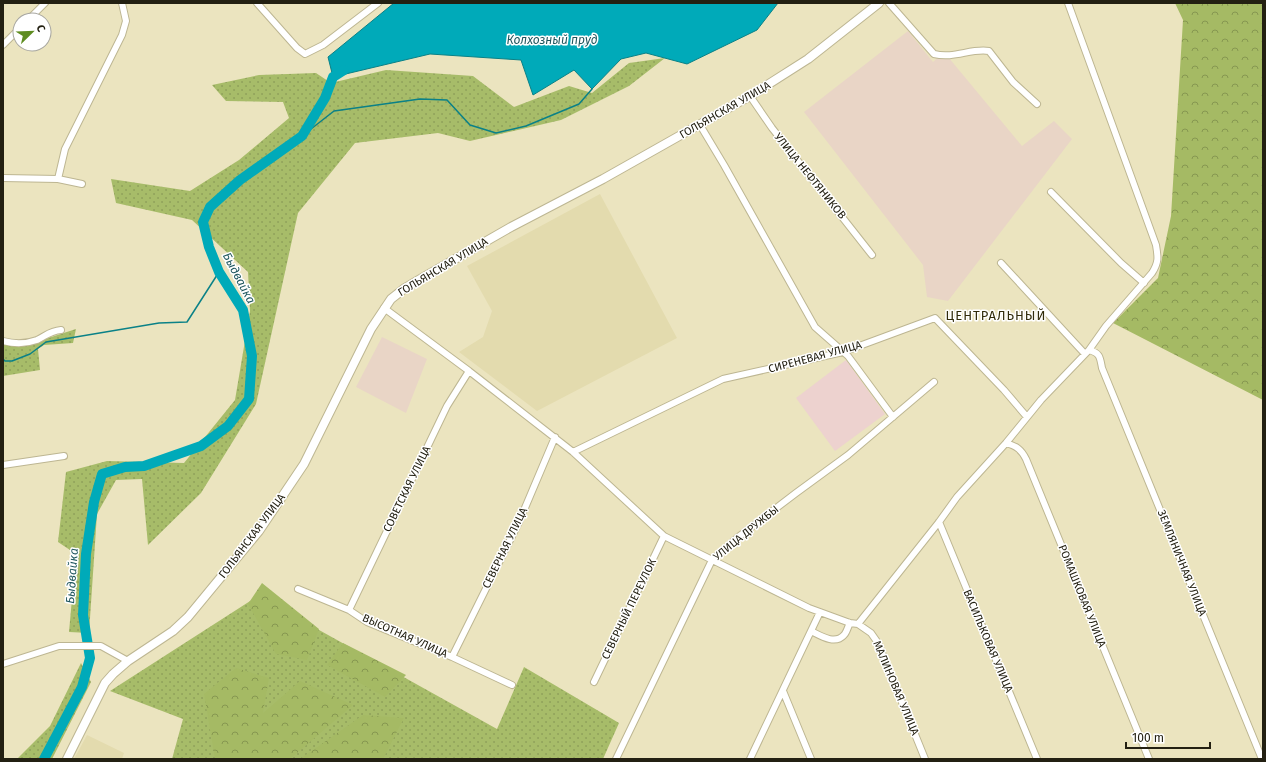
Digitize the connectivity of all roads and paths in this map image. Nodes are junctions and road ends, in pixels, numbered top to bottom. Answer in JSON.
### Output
{"nodes":[{"id":1,"x":45,"y":3,"type":"edge"},
{"id":2,"x":122,"y":3,"type":"edge"},
{"id":3,"x":257,"y":3,"type":"edge"},
{"id":4,"x":378,"y":3,"type":"edge"},
{"id":5,"x":879,"y":3,"type":"edge"},
{"id":6,"x":889,"y":3,"type":"edge"},
{"id":7,"x":1068,"y":3,"type":"edge"},
{"id":8,"x":36,"y":12,"type":"edge"},
{"id":9,"x":12,"y":36,"type":"edge"},
{"id":10,"x":3,"y":45,"type":"edge"},
{"id":11,"x":750,"y":96,"type":"junction"},
{"id":12,"x":1037,"y":104,"type":"dead end"},
{"id":13,"x":700,"y":125,"type":"junction"},
{"id":14,"x":3,"y":178,"type":"edge"},
{"id":15,"x":58,"y":179,"type":"junction"},
{"id":16,"x":82,"y":184,"type":"dead end"},
{"id":17,"x":1051,"y":192,"type":"dead end"},
{"id":18,"x":872,"y":254,"type":"dead end"},
{"id":19,"x":1001,"y":263,"type":"dead end"},
{"id":20,"x":1144,"y":283,"type":"junction"},
{"id":21,"x":384,"y":308,"type":"junction"},
{"id":22,"x":61,"y":330,"type":"dead end"},
{"id":23,"x":3,"y":341,"type":"edge"},
{"id":24,"x":843,"y":352,"type":"junction"},
{"id":25,"x":1087,"y":352,"type":"junction"},
{"id":26,"x":469,"y":371,"type":"junction"},
{"id":27,"x":934,"y":382,"type":"dead end"},
{"id":28,"x":893,"y":417,"type":"junction"},
{"id":29,"x":1027,"y":417,"type":"junction"},
{"id":30,"x":555,"y":437,"type":"junction"},
{"id":31,"x":1006,"y":443,"type":"junction"},
{"id":32,"x":573,"y":452,"type":"junction"},
{"id":33,"x":64,"y":456,"type":"dead end"},
{"id":34,"x":3,"y":465,"type":"edge"},
{"id":35,"x":939,"y":522,"type":"junction"},
{"id":36,"x":664,"y":536,"type":"junction"},
{"id":37,"x":712,"y":560,"type":"junction"},
{"id":38,"x":298,"y":589,"type":"dead end"},
{"id":39,"x":349,"y":610,"type":"junction"},
{"id":40,"x":820,"y":612,"type":"junction"},
{"id":41,"x":850,"y":623,"type":"junction"},
{"id":42,"x":858,"y":624,"type":"junction"},
{"id":43,"x":811,"y":631,"type":"junction"},
{"id":44,"x":452,"y":657,"type":"junction"},
{"id":45,"x":128,"y":661,"type":"junction"},
{"id":46,"x":3,"y":664,"type":"edge"},
{"id":47,"x":594,"y":682,"type":"dead end"},
{"id":48,"x":512,"y":685,"type":"dead end"},
{"id":49,"x":783,"y":691,"type":"junction"},
{"id":50,"x":67,"y":759,"type":"edge"},
{"id":51,"x":616,"y":759,"type":"edge"},
{"id":52,"x":750,"y":759,"type":"edge"},
{"id":53,"x":811,"y":759,"type":"edge"},
{"id":54,"x":925,"y":759,"type":"edge"},
{"id":55,"x":1037,"y":759,"type":"edge"},
{"id":56,"x":1149,"y":759,"type":"edge"},
{"id":57,"x":1262,"y":759,"type":"edge"}],
"edges":[{"from":1,"to":8,"type":"street"},
{"from":2,"to":15,"type":"street"},
{"from":3,"to":4,"type":"street"},
{"from":5,"to":11,"type":"main road","name":"ГОЛЬЯНСКАЯ УЛИЦА"},
{"from":6,"to":12,"type":"street"},
{"from":7,"to":20,"type":"street"},
{"from":9,"to":10,"type":"street"},
{"from":11,"to":13,"type":"main road","name":"ГОЛЬЯНСКАЯ УЛИЦА"},
{"from":11,"to":18,"type":"street","name":"УЛИЦА НЕФТЯНИКОВ"},
{"from":13,"to":21,"type":"main road","name":"ГОЛЬЯНСКАЯ УЛИЦА"},
{"from":13,"to":24,"type":"street"},
{"from":14,"to":15,"type":"street"},
{"from":15,"to":16,"type":"street"},
{"from":17,"to":20,"type":"street"},
{"from":19,"to":25,"type":"street"},
{"from":20,"to":25,"type":"street"},
{"from":21,"to":26,"type":"street"},
{"from":21,"to":45,"type":"main road","name":"ГОЛЬЯНСКАЯ УЛИЦА"},
{"from":22,"to":23,"type":"street"},
{"from":24,"to":28,"type":"street"},
{"from":24,"to":29,"type":"street","name":"СИРЕНЕВАЯ УЛИЦА"},
{"from":24,"to":32,"type":"street","name":"СИРЕНЕВАЯ УЛИЦА"},
{"from":25,"to":29,"type":"street"},
{"from":25,"to":57,"type":"street","name":"ЗЕМЛЯНИЧНАЯ УЛИЦА"},
{"from":26,"to":30,"type":"street"},
{"from":26,"to":39,"type":"street","name":"СОВЕТСКАЯ УЛИЦА"},
{"from":27,"to":28,"type":"street","name":"УЛИЦА ДРУЖБЫ"},
{"from":28,"to":37,"type":"street","name":"УЛИЦА ДРУЖБЫ"},
{"from":29,"to":31,"type":"street"},
{"from":30,"to":32,"type":"street"},
{"from":30,"to":44,"type":"street","name":"СЕВЕРНАЯ УЛИЦА"},
{"from":31,"to":35,"type":"street"},
{"from":31,"to":56,"type":"street","name":"РОМАШКОВАЯ УЛИЦА"},
{"from":32,"to":36,"type":"street"},
{"from":33,"to":34,"type":"street"},
{"from":35,"to":42,"type":"street"},
{"from":35,"to":55,"type":"street","name":"ВАСИЛЬКОВАЯ УЛИЦА"},
{"from":36,"to":37,"type":"street"},
{"from":36,"to":47,"type":"street","name":"СЕВЕРНЫЙ ПЕРЕУЛОК"},
{"from":37,"to":40,"type":"street"},
{"from":37,"to":51,"type":"street","name":"УЛИЦА ДРУЖБЫ"},
{"from":38,"to":39,"type":"street","name":"ВЫСОТНАЯ УЛИЦА"},
{"from":39,"to":44,"type":"street","name":"ВЫСОТНАЯ УЛИЦА"},
{"from":40,"to":41,"type":"street"},
{"from":40,"to":43,"type":"street"},
{"from":41,"to":42,"type":"street"},
{"from":41,"to":43,"type":"street"},
{"from":42,"to":54,"type":"street","name":"МАЛИНОВАЯ УЛИЦА"},
{"from":43,"to":49,"type":"street"},
{"from":44,"to":48,"type":"street","name":"ВЫСОТНАЯ УЛИЦА"},
{"from":45,"to":46,"type":"street"},
{"from":45,"to":50,"type":"main road","name":"ГОЛЬЯНСКАЯ УЛИЦА"},
{"from":49,"to":52,"type":"street"},
{"from":49,"to":53,"type":"street"}]}
